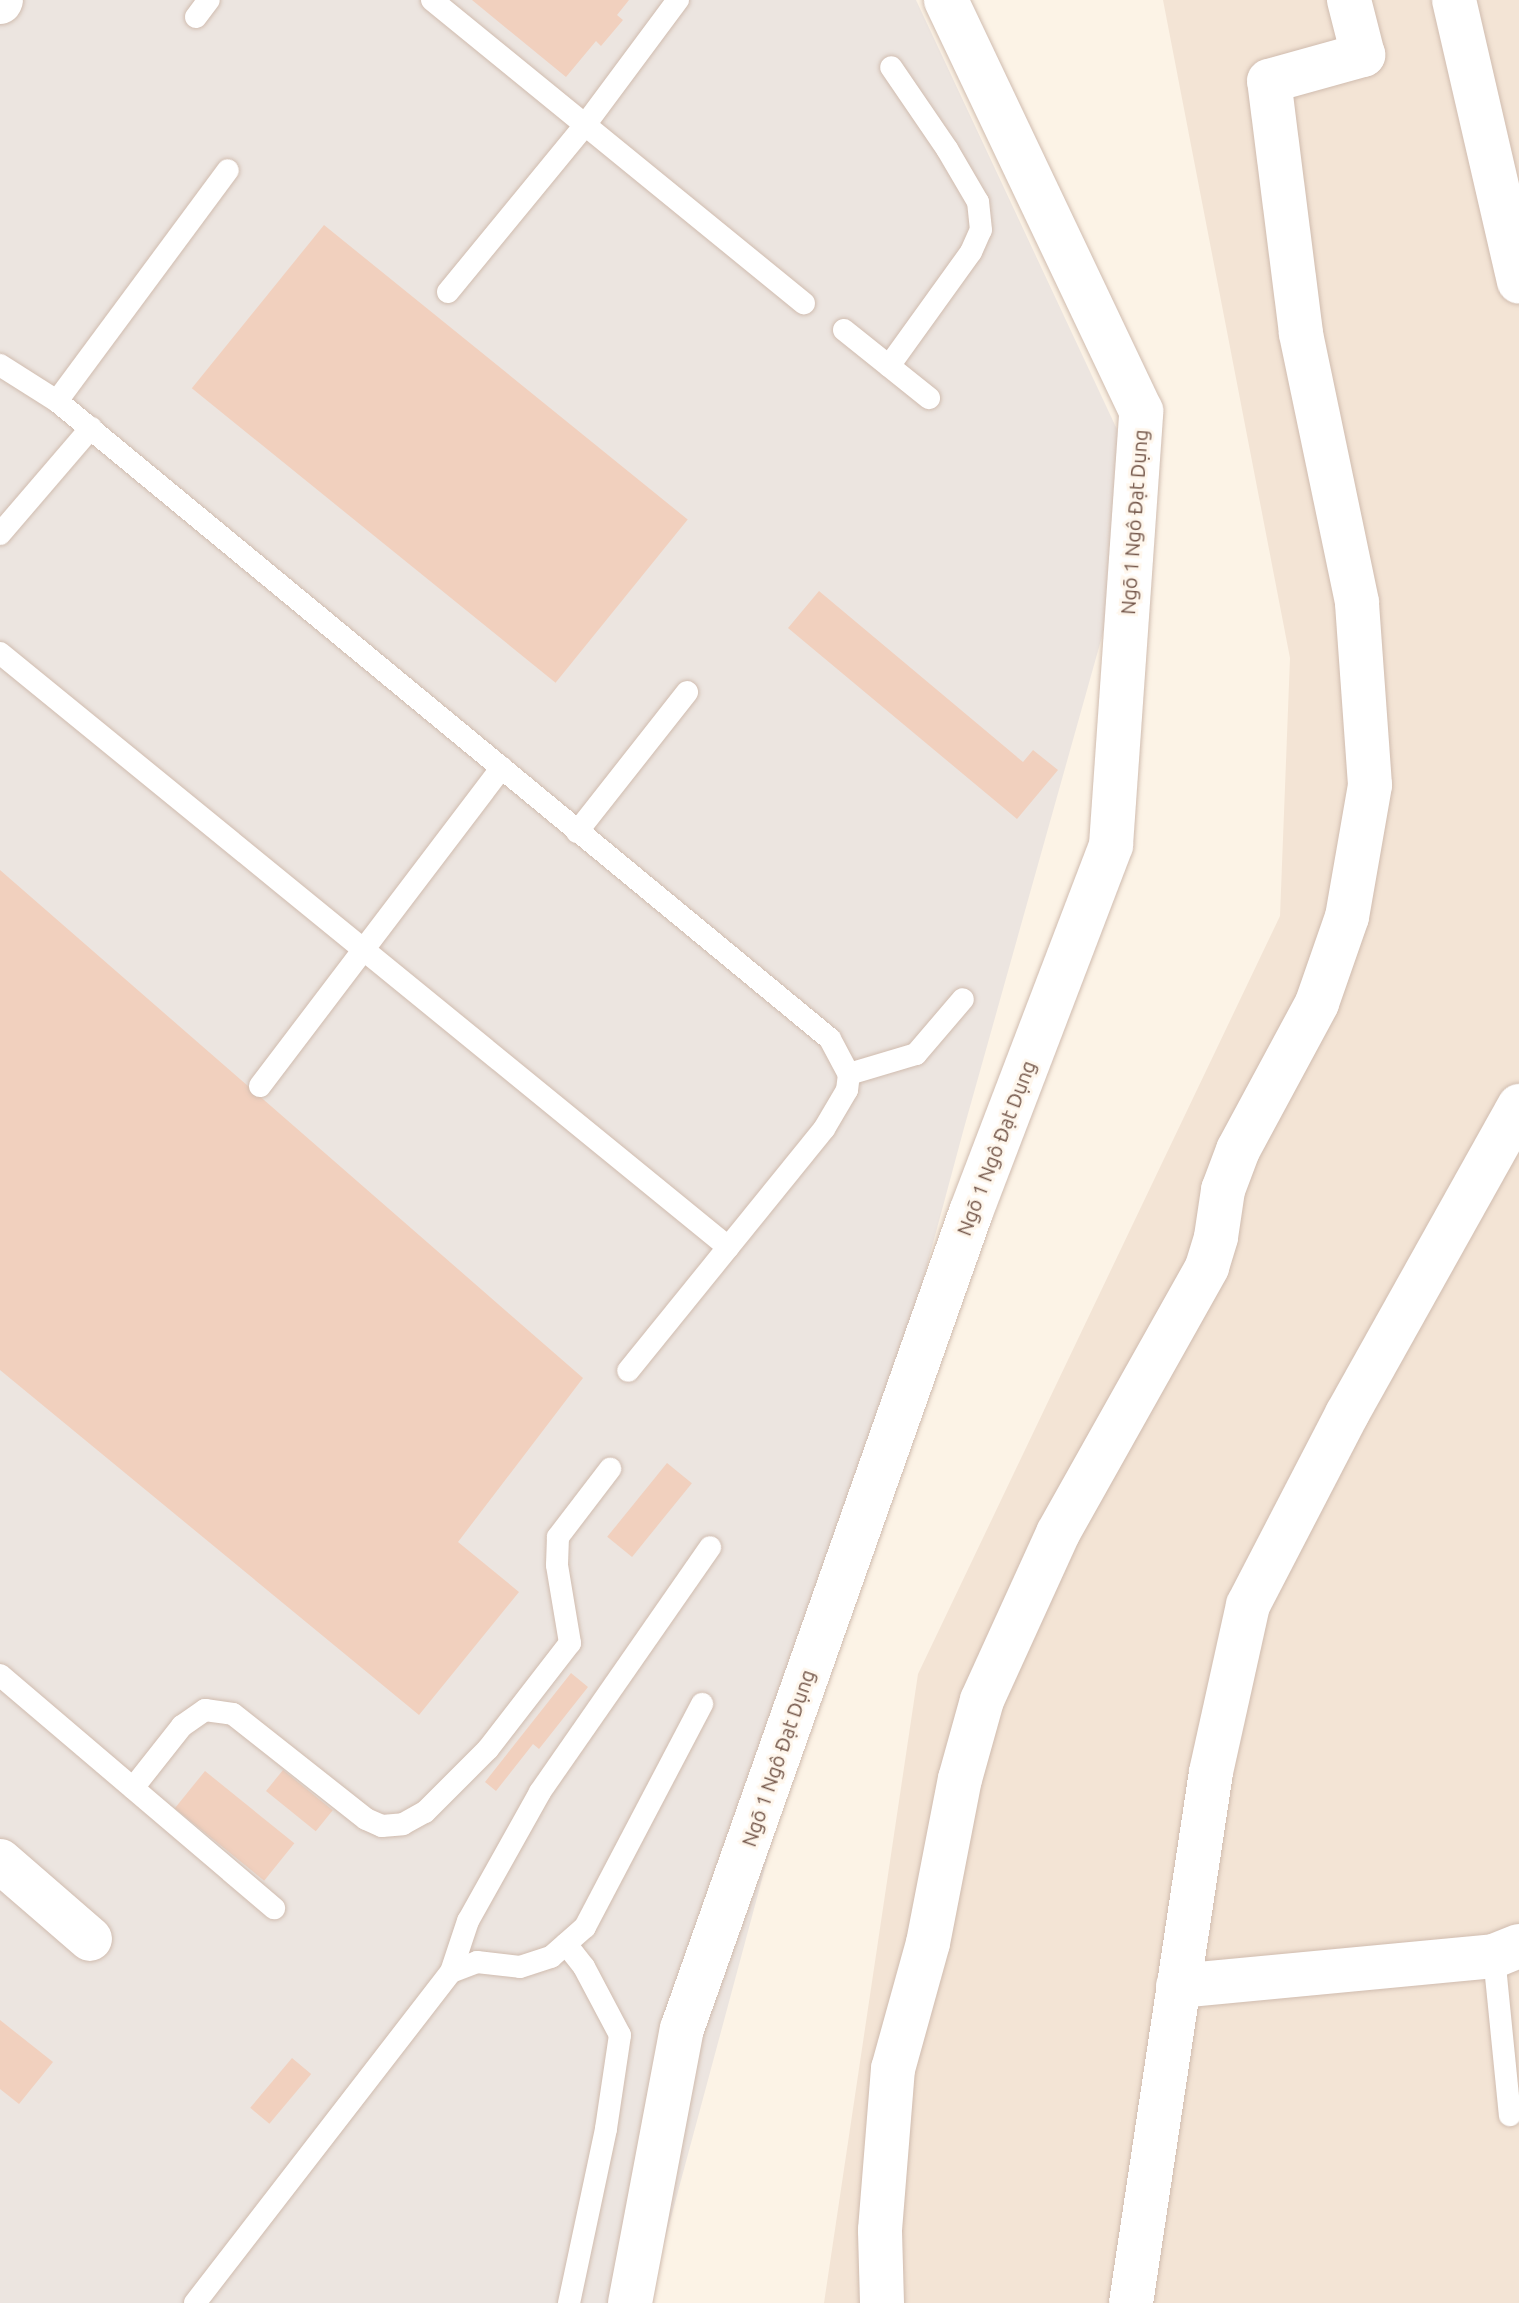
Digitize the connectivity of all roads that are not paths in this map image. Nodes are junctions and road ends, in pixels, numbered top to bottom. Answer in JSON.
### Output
{"nodes":[{"id":1,"x":432,"y":0,"type":"edge"},
{"id":2,"x":678,"y":0,"type":"edge"},
{"id":3,"x":946,"y":0,"type":"edge"},
{"id":4,"x":1349,"y":0,"type":"edge"},
{"id":5,"x":1454,"y":0,"type":"edge"},
{"id":6,"x":891,"y":67,"type":"dead end"},
{"id":7,"x":585,"y":125,"type":"junction"},
{"id":8,"x":228,"y":170,"type":"dead end"},
{"id":9,"x":1519,"y":282,"type":"edge"},
{"id":10,"x":448,"y":292,"type":"dead end"},
{"id":11,"x":804,"y":303,"type":"dead end"},
{"id":12,"x":844,"y":330,"type":"dead end"},
{"id":13,"x":0,"y":365,"type":"edge"},
{"id":14,"x":889,"y":366,"type":"junction"},
{"id":15,"x":929,"y":398,"type":"dead end"},
{"id":16,"x":57,"y":401,"type":"junction"},
{"id":17,"x":91,"y":428,"type":"junction"},
{"id":18,"x":0,"y":534,"type":"edge"},
{"id":19,"x":0,"y":653,"type":"edge"},
{"id":20,"x":687,"y":692,"type":"dead end"},
{"id":21,"x":502,"y":767,"type":"junction"},
{"id":22,"x":577,"y":832,"type":"junction"},
{"id":23,"x":363,"y":949,"type":"junction"},
{"id":24,"x":963,"y":999,"type":"dead end"},
{"id":25,"x":849,"y":1074,"type":"junction"},
{"id":26,"x":260,"y":1086,"type":"dead end"},
{"id":27,"x":1519,"y":1106,"type":"edge"},
{"id":28,"x":728,"y":1247,"type":"junction"},
{"id":29,"x":628,"y":1371,"type":"dead end"},
{"id":30,"x":610,"y":1469,"type":"dead end"},
{"id":31,"x":710,"y":1547,"type":"dead end"},
{"id":32,"x":0,"y":1675,"type":"edge"},
{"id":33,"x":702,"y":1704,"type":"dead end"},
{"id":34,"x":133,"y":1788,"type":"junction"},
{"id":35,"x":0,"y":1861,"type":"edge"},
{"id":36,"x":274,"y":1908,"type":"dead end"},
{"id":37,"x":90,"y":1939,"type":"dead end"},
{"id":38,"x":566,"y":1944,"type":"junction"},
{"id":39,"x":1506,"y":1951,"type":"edge"},
{"id":40,"x":451,"y":1972,"type":"junction"},
{"id":41,"x":1178,"y":1986,"type":"junction"},
{"id":42,"x":1510,"y":2115,"type":"dead end"},
{"id":43,"x":195,"y":2303,"type":"edge"},
{"id":44,"x":569,"y":2303,"type":"edge"},
{"id":45,"x":630,"y":2303,"type":"edge"},
{"id":46,"x":882,"y":2303,"type":"edge"},
{"id":47,"x":1131,"y":2303,"type":"edge"}],
"edges":[{"from":1,"to":7,"type":"lane"},
{"from":2,"to":7,"type":"lane"},
{"from":3,"to":45,"type":"street","name":"Ngõ 1 Ngô Đạt Dụng"},
{"from":4,"to":46,"type":"street"},
{"from":5,"to":9,"type":"street"},
{"from":6,"to":14,"type":"lane"},
{"from":7,"to":10,"type":"lane"},
{"from":7,"to":11,"type":"lane"},
{"from":8,"to":16,"type":"lane"},
{"from":12,"to":14,"type":"lane"},
{"from":13,"to":16,"type":"lane"},
{"from":14,"to":15,"type":"lane"},
{"from":16,"to":17,"type":"lane"},
{"from":17,"to":18,"type":"lane"},
{"from":17,"to":21,"type":"lane"},
{"from":19,"to":23,"type":"lane"},
{"from":20,"to":22,"type":"lane"},
{"from":21,"to":22,"type":"lane"},
{"from":21,"to":23,"type":"lane"},
{"from":22,"to":25,"type":"lane"},
{"from":23,"to":26,"type":"lane"},
{"from":23,"to":28,"type":"lane"},
{"from":24,"to":25,"type":"lane"},
{"from":25,"to":28,"type":"lane"},
{"from":27,"to":41,"type":"street"},
{"from":28,"to":29,"type":"lane"},
{"from":30,"to":34,"type":"lane"},
{"from":31,"to":40,"type":"lane"},
{"from":32,"to":34,"type":"lane"},
{"from":33,"to":38,"type":"lane"},
{"from":34,"to":36,"type":"lane"},
{"from":35,"to":37,"type":"street"},
{"from":38,"to":40,"type":"lane"},
{"from":38,"to":44,"type":"lane"},
{"from":39,"to":41,"type":"street"},
{"from":39,"to":42,"type":"lane"},
{"from":40,"to":43,"type":"lane"},
{"from":41,"to":47,"type":"street"}]}
